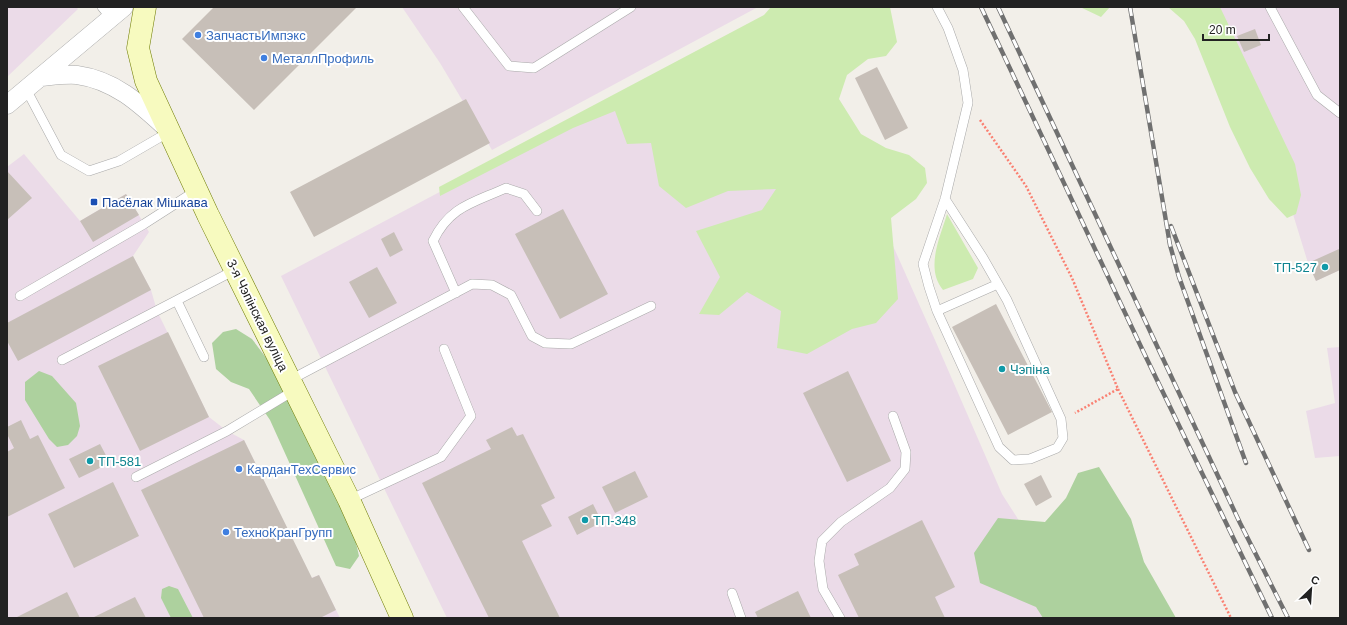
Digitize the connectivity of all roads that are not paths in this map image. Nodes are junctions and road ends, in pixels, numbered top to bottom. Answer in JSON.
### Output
{"nodes":[{"id":1,"x":145,"y":7,"type":"edge"},
{"id":2,"x":462,"y":7,"type":"edge"},
{"id":3,"x":631,"y":7,"type":"edge"},
{"id":4,"x":938,"y":7,"type":"edge"},
{"id":5,"x":1270,"y":7,"type":"edge"},
{"id":6,"x":112,"y":11,"type":"edge"},
{"id":7,"x":40,"y":77,"type":"junction"},
{"id":8,"x":26,"y":89,"type":"junction"},
{"id":9,"x":7,"y":105,"type":"edge"},
{"id":10,"x":1340,"y":113,"type":"edge"},
{"id":11,"x":170,"y":131,"type":"junction"},
{"id":12,"x":197,"y":190,"type":"junction"},
{"id":13,"x":945,"y":199,"type":"junction"},
{"id":14,"x":537,"y":212,"type":"dead end"},
{"id":15,"x":235,"y":270,"type":"junction"},
{"id":16,"x":998,"y":284,"type":"junction"},
{"id":17,"x":456,"y":293,"type":"junction"},
{"id":18,"x":20,"y":296,"type":"dead end"},
{"id":19,"x":176,"y":301,"type":"junction"},
{"id":20,"x":651,"y":306,"type":"dead end"},
{"id":21,"x":937,"y":311,"type":"junction"},
{"id":22,"x":444,"y":349,"type":"dead end"},
{"id":23,"x":204,"y":358,"type":"dead end"},
{"id":24,"x":62,"y":360,"type":"dead end"},
{"id":25,"x":292,"y":385,"type":"junction"},
{"id":26,"x":893,"y":416,"type":"dead end"},
{"id":27,"x":136,"y":477,"type":"dead end"},
{"id":28,"x":349,"y":500,"type":"junction"},
{"id":29,"x":732,"y":593,"type":"dead end"},
{"id":30,"x":402,"y":618,"type":"edge"},
{"id":31,"x":741,"y":618,"type":"edge"},
{"id":32,"x":840,"y":618,"type":"edge"}],
"edges":[{"from":1,"to":11,"type":"main road","name":"3-я Чэпінская вуліца"},
{"from":2,"to":3,"type":"lane"},
{"from":4,"to":13,"type":"lane"},
{"from":5,"to":10,"type":"lane"},
{"from":6,"to":7,"type":"street"},
{"from":7,"to":8,"type":"street"},
{"from":7,"to":11,"type":"street"},
{"from":8,"to":9,"type":"street"},
{"from":8,"to":11,"type":"lane"},
{"from":11,"to":12,"type":"main road","name":"3-я Чэпінская вуліца"},
{"from":12,"to":15,"type":"main road","name":"3-я Чэпінская вуліца"},
{"from":12,"to":18,"type":"lane"},
{"from":13,"to":16,"type":"lane"},
{"from":13,"to":21,"type":"lane"},
{"from":14,"to":17,"type":"lane"},
{"from":15,"to":19,"type":"lane"},
{"from":15,"to":25,"type":"main road","name":"3-я Чэпінская вуліца"},
{"from":16,"to":21,"type":"lane"},
{"from":16,"to":21,"type":"lane"},
{"from":17,"to":20,"type":"lane"},
{"from":17,"to":25,"type":"lane"},
{"from":19,"to":23,"type":"lane"},
{"from":19,"to":24,"type":"lane"},
{"from":22,"to":28,"type":"lane"},
{"from":25,"to":27,"type":"lane"},
{"from":25,"to":28,"type":"main road","name":"3-я Чэпінская вуліца"},
{"from":26,"to":32,"type":"lane"},
{"from":28,"to":30,"type":"main road","name":"3-я Чэпінская вуліца"},
{"from":29,"to":31,"type":"lane"}]}
